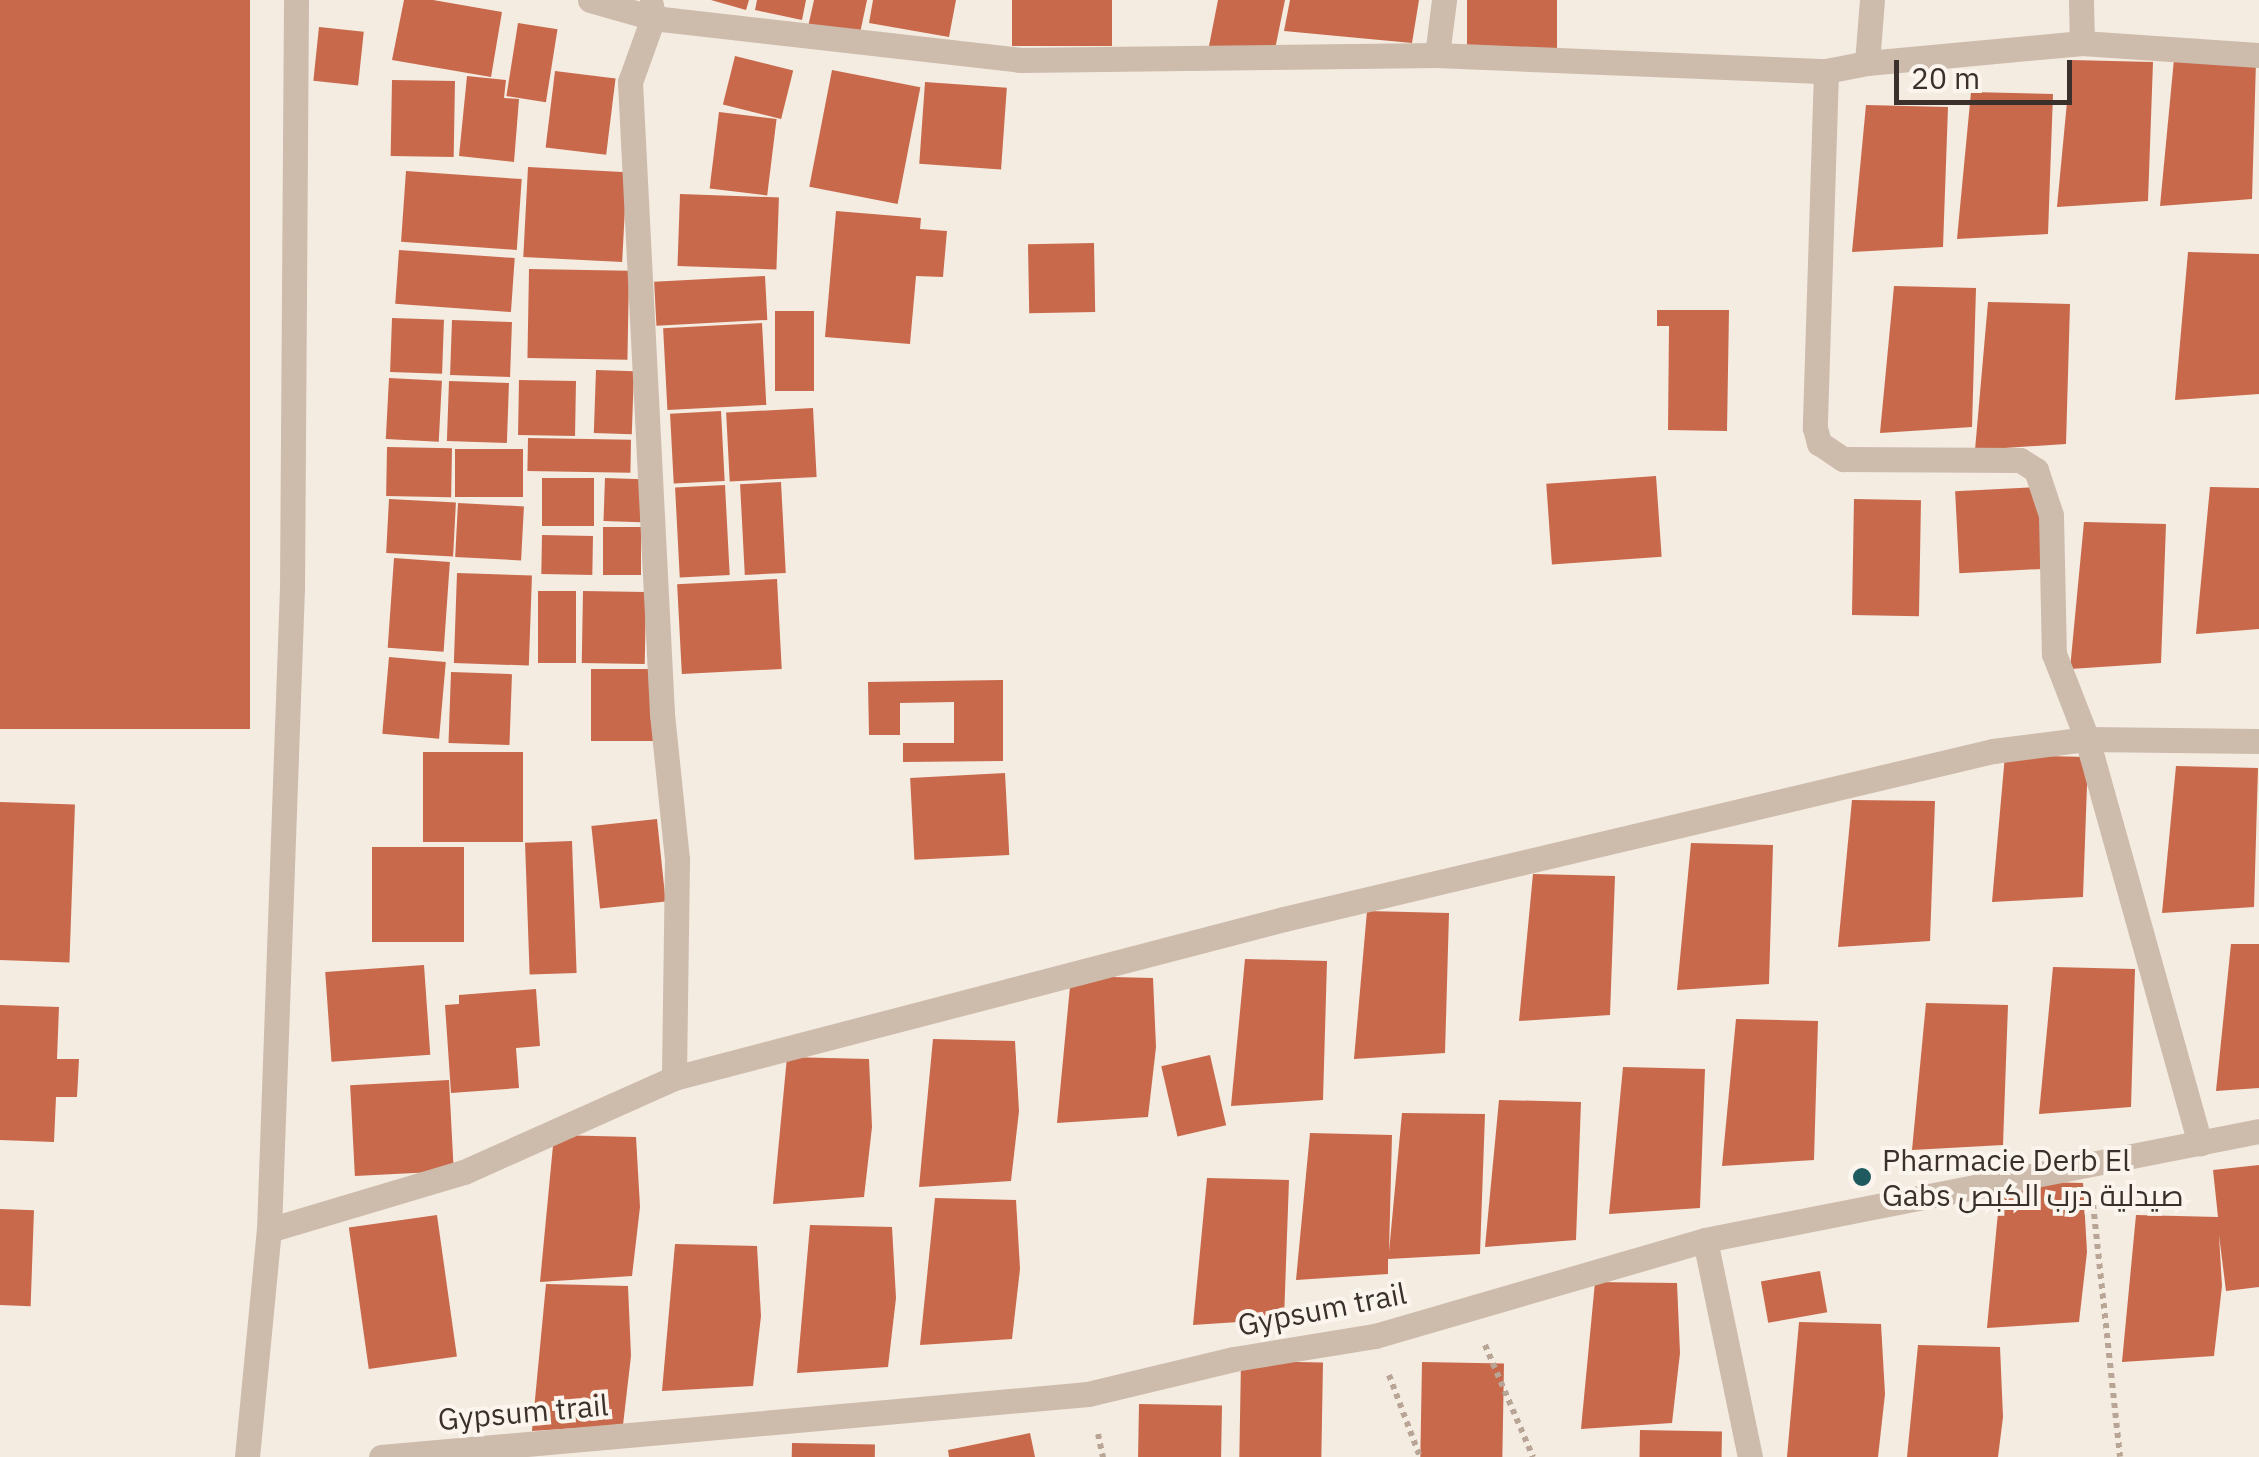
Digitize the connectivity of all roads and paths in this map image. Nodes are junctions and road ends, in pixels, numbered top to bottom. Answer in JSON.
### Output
{"nodes":[{"id":1,"x":296,"y":0,"type":"edge"},
{"id":2,"x":590,"y":0,"type":"edge"},
{"id":3,"x":1444,"y":0,"type":"edge"},
{"id":4,"x":1872,"y":0,"type":"edge"},
{"id":5,"x":2081,"y":0,"type":"edge"},
{"id":6,"x":652,"y":9,"type":"edge"},
{"id":7,"x":2082,"y":43,"type":"junction"},
{"id":8,"x":1436,"y":54,"type":"junction"},
{"id":9,"x":2259,"y":55,"type":"edge"},
{"id":10,"x":1867,"y":63,"type":"junction"},
{"id":11,"x":1826,"y":71,"type":"junction"},
{"id":12,"x":2087,"y":739,"type":"junction"},
{"id":13,"x":2259,"y":740,"type":"edge"},
{"id":14,"x":674,"y":1078,"type":"junction"},
{"id":15,"x":2259,"y":1131,"type":"edge"},
{"id":16,"x":2200,"y":1144,"type":"junction"},
{"id":17,"x":2089,"y":1163,"type":"junction"},
{"id":18,"x":269,"y":1230,"type":"junction"},
{"id":19,"x":1704,"y":1240,"type":"junction"},
{"id":20,"x":1468,"y":1307,"type":"junction"},
{"id":21,"x":1375,"y":1336,"type":"junction"},
{"id":22,"x":247,"y":1457,"type":"edge"},
{"id":23,"x":381,"y":1457,"type":"edge"},
{"id":24,"x":1420,"y":1457,"type":"edge"},
{"id":25,"x":1533,"y":1457,"type":"edge"},
{"id":26,"x":1750,"y":1457,"type":"edge"},
{"id":27,"x":2120,"y":1457,"type":"edge"}],
"edges":[{"from":1,"to":18,"type":"street"},
{"from":2,"to":6,"type":"street"},
{"from":3,"to":8,"type":"street"},
{"from":4,"to":10,"type":"street"},
{"from":5,"to":7,"type":"street"},
{"from":6,"to":8,"type":"street"},
{"from":6,"to":14,"type":"street"},
{"from":7,"to":9,"type":"street"},
{"from":7,"to":10,"type":"street"},
{"from":8,"to":11,"type":"street"},
{"from":10,"to":11,"type":"street"},
{"from":11,"to":12,"type":"street"},
{"from":12,"to":13,"type":"street"},
{"from":12,"to":14,"type":"street"},
{"from":12,"to":16,"type":"street"},
{"from":14,"to":18,"type":"street"},
{"from":15,"to":16,"type":"street","name":"Gypsum trail"},
{"from":16,"to":17,"type":"street","name":"Gypsum trail"},
{"from":17,"to":19,"type":"street","name":"Gypsum trail"},
{"from":17,"to":27,"type":"path"},
{"from":18,"to":22,"type":"street"},
{"from":19,"to":20,"type":"street","name":"Gypsum trail"},
{"from":19,"to":26,"type":"street"},
{"from":20,"to":21,"type":"street","name":"Gypsum trail"},
{"from":20,"to":25,"type":"path"},
{"from":21,"to":23,"type":"street","name":"Gypsum trail"},
{"from":21,"to":24,"type":"path"}]}
